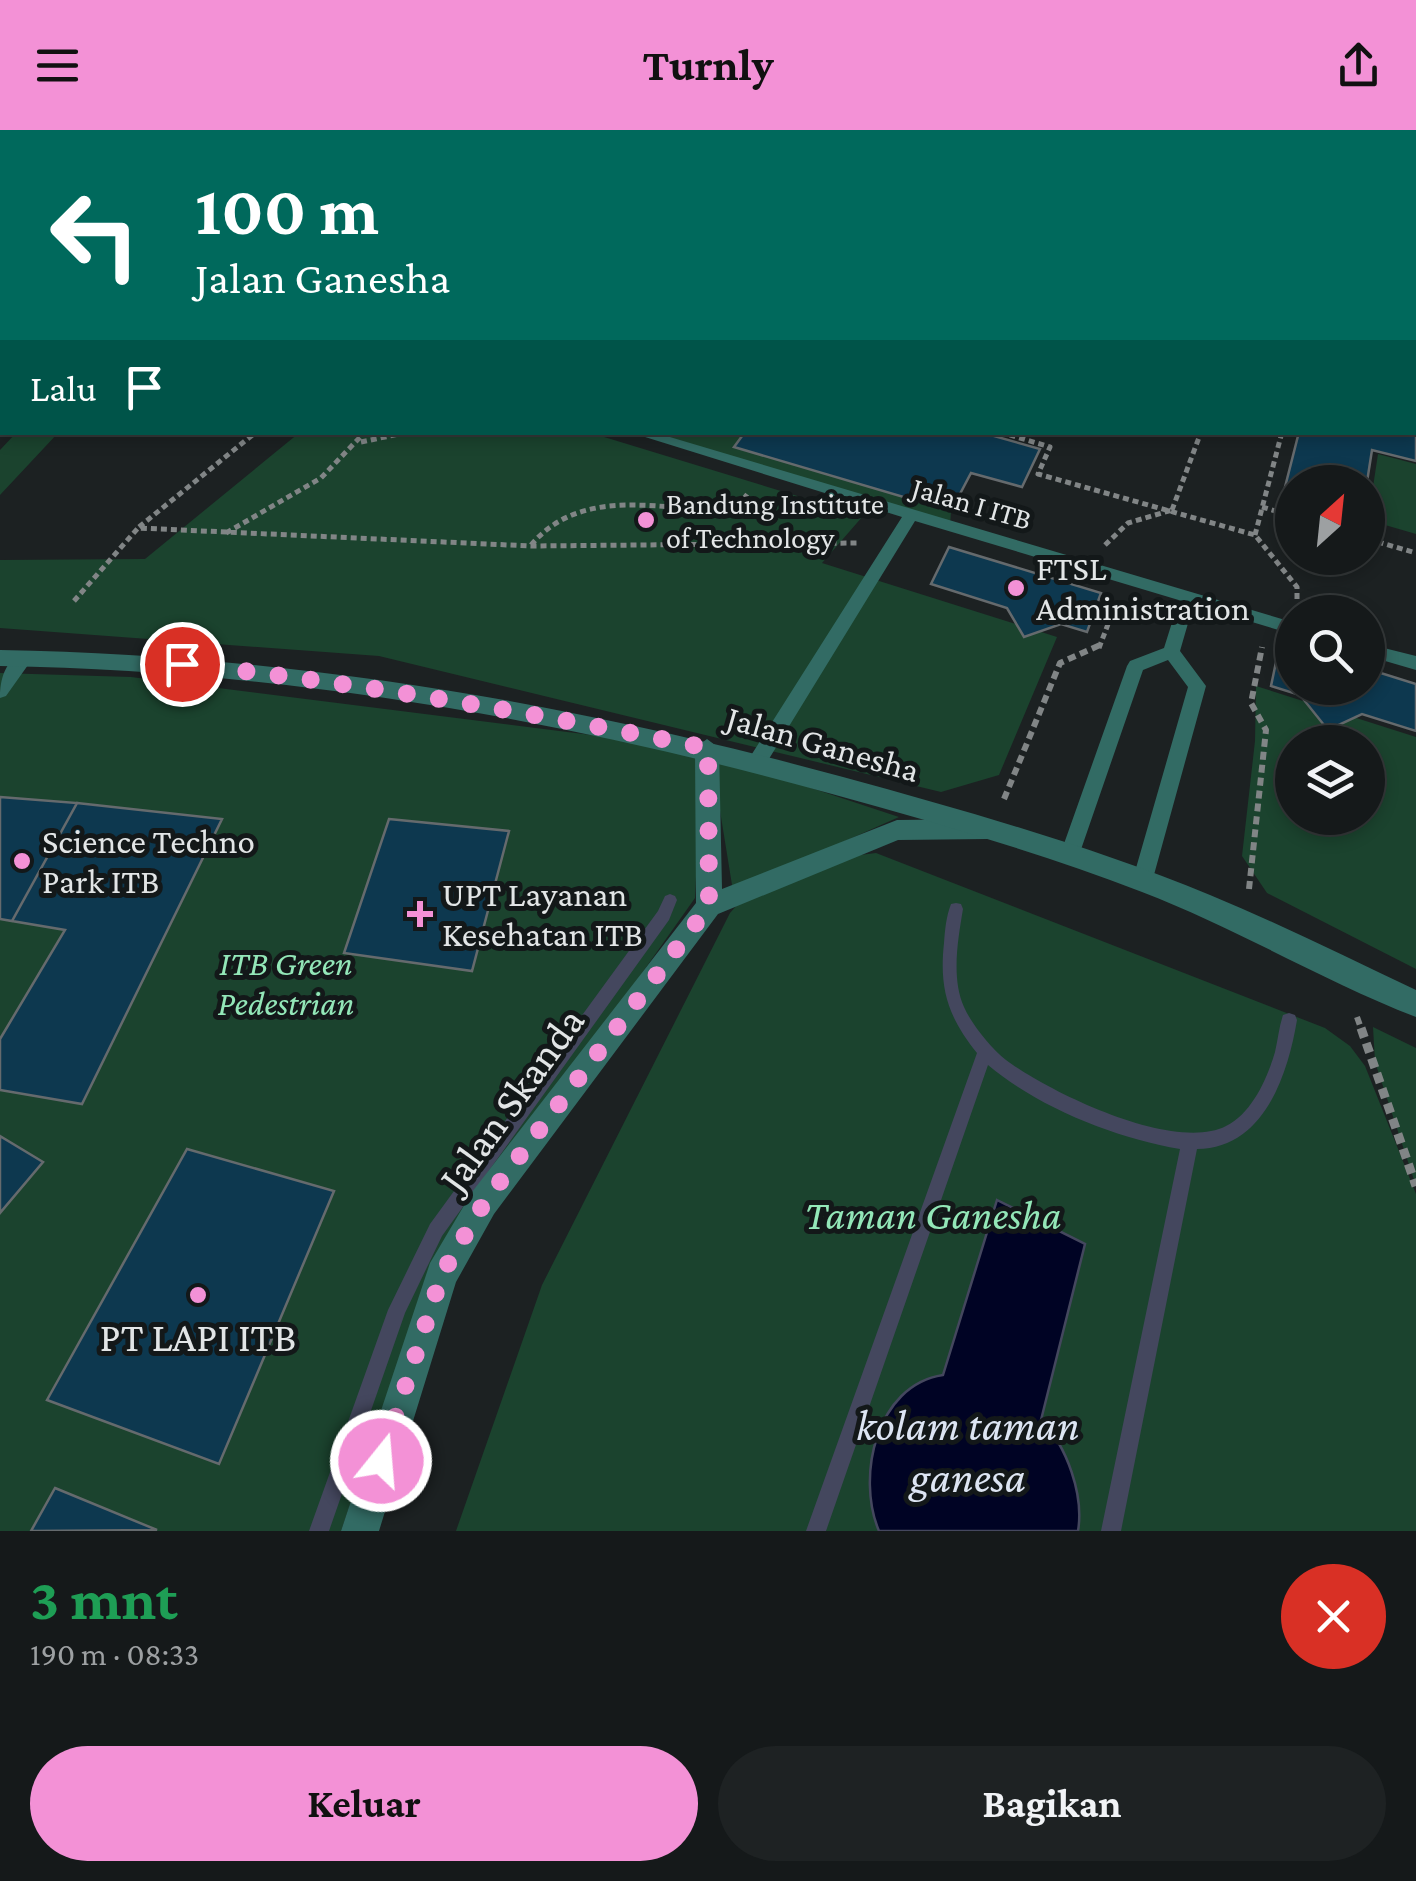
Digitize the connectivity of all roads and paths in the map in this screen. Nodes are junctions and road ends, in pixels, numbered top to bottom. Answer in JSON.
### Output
{"nodes":[{"id":1,"x":252,"y":435,"type":"edge"},
{"id":2,"x":363,"y":435,"type":"edge"},
{"id":3,"x":394,"y":435,"type":"edge"},
{"id":4,"x":646,"y":435,"type":"edge"},
{"id":5,"x":1010,"y":435,"type":"edge"},
{"id":6,"x":1201,"y":435,"type":"edge"},
{"id":7,"x":1281,"y":435,"type":"edge"},
{"id":8,"x":359,"y":442,"type":"junction"},
{"id":9,"x":762,"y":470,"type":"junction"},
{"id":10,"x":1262,"y":507,"type":"junction"},
{"id":11,"x":1172,"y":510,"type":"junction"},
{"id":12,"x":1275,"y":511,"type":"edge"},
{"id":13,"x":906,"y":513,"type":"junction"},
{"id":14,"x":138,"y":528,"type":"junction"},
{"id":15,"x":224,"y":534,"type":"junction"},
{"id":16,"x":1255,"y":535,"type":"junction"},
{"id":17,"x":1385,"y":544,"type":"edge"},
{"id":18,"x":531,"y":546,"type":"junction"},
{"id":19,"x":1416,"y":554,"type":"edge"},
{"id":20,"x":1093,"y":568,"type":"junction"},
{"id":21,"x":1296,"y":595,"type":"edge"},
{"id":22,"x":74,"y":601,"type":"dead end"},
{"id":23,"x":1184,"y":613,"type":"dead end"},
{"id":24,"x":1275,"y":617,"type":"edge"},
{"id":25,"x":1275,"y":635,"type":"edge"},
{"id":26,"x":1172,"y":652,"type":"junction"},
{"id":27,"x":1385,"y":655,"type":"edge"},
{"id":28,"x":12,"y":658,"type":"edge"},
{"id":29,"x":1416,"y":663,"type":"edge"},
{"id":30,"x":0,"y":692,"type":"edge"},
{"id":31,"x":708,"y":748,"type":"junction"},
{"id":32,"x":757,"y":762,"type":"junction"},
{"id":33,"x":1012,"y":777,"type":"dead end"},
{"id":34,"x":993,"y":828,"type":"junction"},
{"id":35,"x":1070,"y":855,"type":"junction"},
{"id":36,"x":1252,"y":865,"type":"dead end"},
{"id":37,"x":1142,"y":882,"type":"junction"},
{"id":38,"x":709,"y":906,"type":"junction"},
{"id":39,"x":1416,"y":1004,"type":"edge"},
{"id":40,"x":1352,"y":1006,"type":"dead end"},
{"id":41,"x":1416,"y":1186,"type":"edge"},
{"id":42,"x":360,"y":1531,"type":"edge"}],
"edges":[{"from":1,"to":14,"type":"path"},
{"from":2,"to":8,"type":"path"},
{"from":3,"to":8,"type":"path"},
{"from":4,"to":9,"type":"lane","name":"Jalan I ITB"},
{"from":5,"to":11,"type":"path"},
{"from":6,"to":11,"type":"path"},
{"from":7,"to":10,"type":"path"},
{"from":8,"to":15,"type":"path"},
{"from":9,"to":13,"type":"lane","name":"Jalan I ITB"},
{"from":9,"to":18,"type":"path"},
{"from":10,"to":12,"type":"path"},
{"from":10,"to":16,"type":"path"},
{"from":11,"to":16,"type":"path"},
{"from":11,"to":20,"type":"path"},
{"from":13,"to":18,"type":"path"},
{"from":13,"to":20,"type":"lane","name":"Jalan I ITB"},
{"from":13,"to":32,"type":"lane"},
{"from":14,"to":15,"type":"path"},
{"from":14,"to":22,"type":"path"},
{"from":15,"to":18,"type":"path"},
{"from":16,"to":21,"type":"path"},
{"from":17,"to":19,"type":"path"},
{"from":20,"to":24,"type":"lane","name":"Jalan I ITB"},
{"from":20,"to":33,"type":"path"},
{"from":23,"to":26,"type":"lane"},
{"from":25,"to":36,"type":"path"},
{"from":26,"to":35,"type":"lane"},
{"from":26,"to":37,"type":"lane"},
{"from":27,"to":29,"type":"lane"},
{"from":28,"to":30,"type":"lane"},
{"from":28,"to":31,"type":"street","name":"Jalan Ganesha"},
{"from":31,"to":32,"type":"street","name":"Jalan Ganesha"},
{"from":31,"to":38,"type":"street"},
{"from":32,"to":34,"type":"street","name":"Jalan Ganesha"},
{"from":34,"to":35,"type":"street","name":"Jalan Ganesha"},
{"from":34,"to":38,"type":"street"},
{"from":35,"to":37,"type":"street","name":"Jalan Ganesha"},
{"from":37,"to":39,"type":"street","name":"Jalan Ganesha"},
{"from":38,"to":42,"type":"street","name":"Jalan Skanda"},
{"from":40,"to":41,"type":"path"}]}
